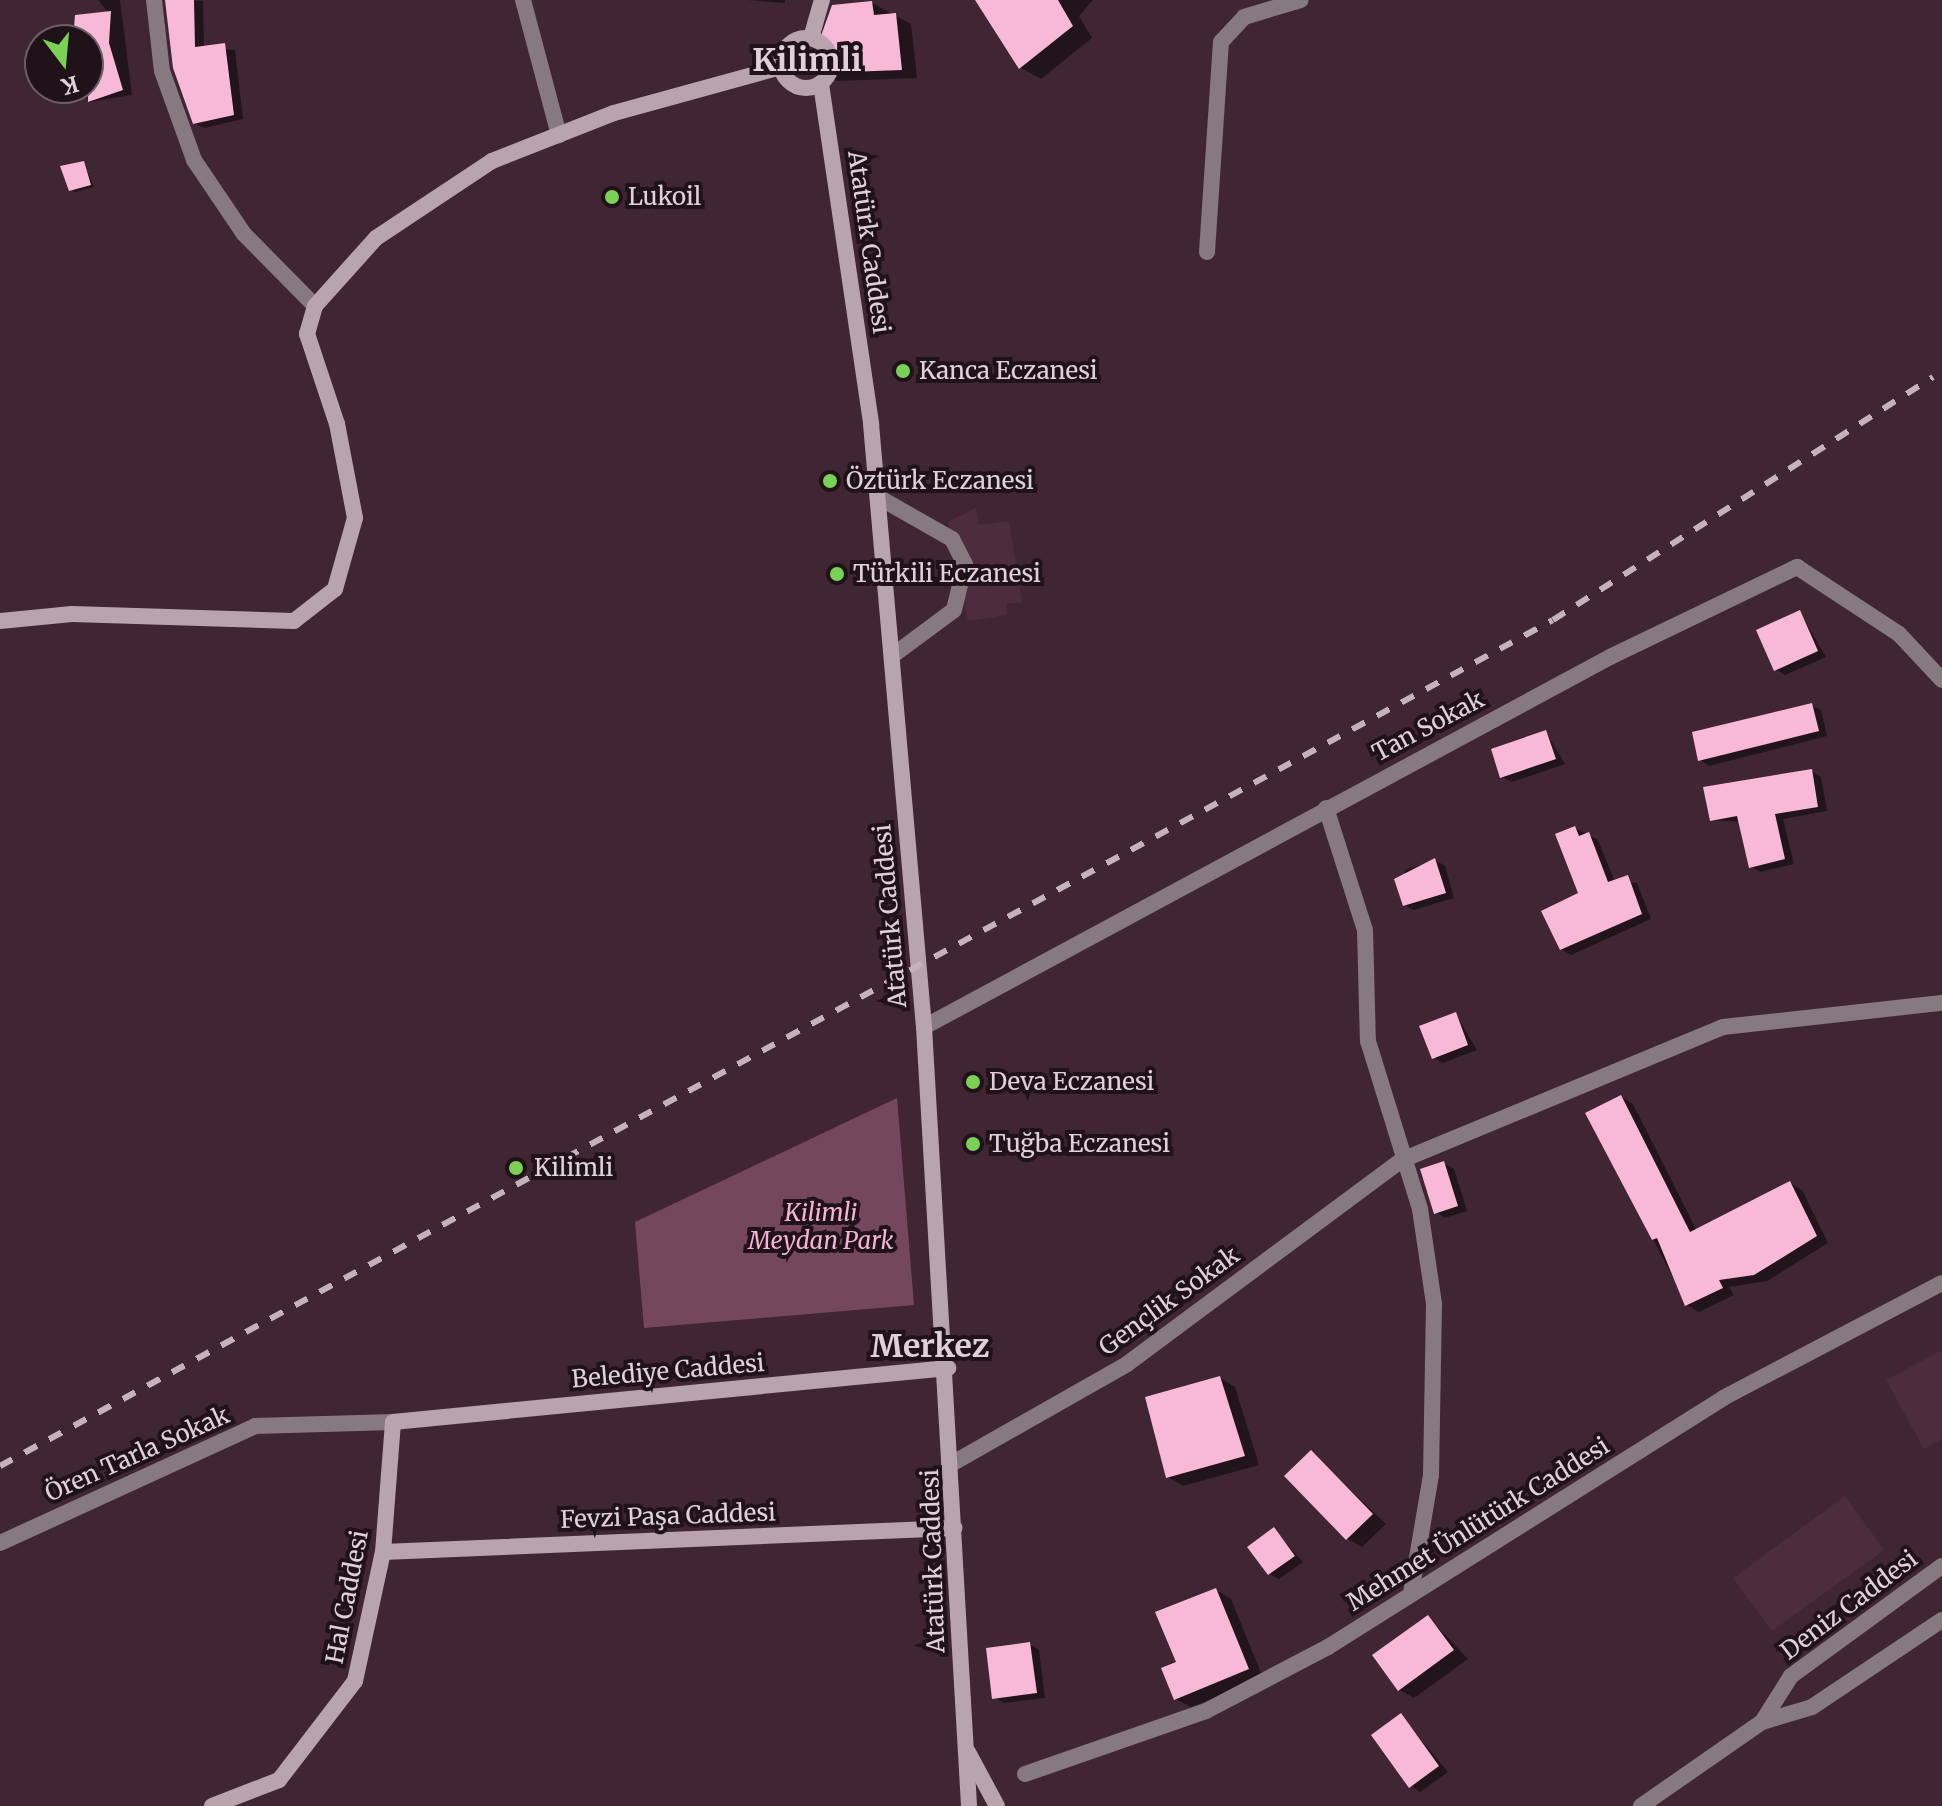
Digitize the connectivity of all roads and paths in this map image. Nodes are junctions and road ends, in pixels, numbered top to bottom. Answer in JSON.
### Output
{"nodes":[{"id":1,"x":154,"y":0,"type":"edge"},
{"id":2,"x":523,"y":0,"type":"edge"},
{"id":3,"x":822,"y":0,"type":"edge"},
{"id":4,"x":1301,"y":0,"type":"edge"},
{"id":5,"x":1266,"y":5,"type":"edge"},
{"id":6,"x":811,"y":38,"type":"junction"},
{"id":7,"x":781,"y":67,"type":"junction"},
{"id":8,"x":821,"y":84,"type":"junction"},
{"id":9,"x":559,"y":135,"type":"junction"},
{"id":10,"x":1207,"y":252,"type":"dead end"},
{"id":11,"x":315,"y":306,"type":"junction"},
{"id":12,"x":878,"y":497,"type":"junction"},
{"id":13,"x":0,"y":621,"type":"edge"},
{"id":14,"x":892,"y":656,"type":"junction"},
{"id":15,"x":1942,"y":680,"type":"edge"},
{"id":16,"x":1326,"y":808,"type":"junction"},
{"id":17,"x":1942,"y":1003,"type":"edge"},
{"id":18,"x":924,"y":1027,"type":"junction"},
{"id":19,"x":1402,"y":1160,"type":"junction"},
{"id":20,"x":1942,"y":1283,"type":"edge"},
{"id":21,"x":948,"y":1368,"type":"junction"},
{"id":22,"x":393,"y":1422,"type":"junction"},
{"id":23,"x":953,"y":1463,"type":"junction"},
{"id":24,"x":954,"y":1528,"type":"junction"},
{"id":25,"x":0,"y":1543,"type":"edge"},
{"id":26,"x":383,"y":1552,"type":"junction"},
{"id":27,"x":1942,"y":1566,"type":"edge"},
{"id":28,"x":1411,"y":1593,"type":"junction"},
{"id":29,"x":1942,"y":1620,"type":"edge"},
{"id":30,"x":1762,"y":1722,"type":"junction"},
{"id":31,"x":965,"y":1747,"type":"junction"},
{"id":32,"x":1025,"y":1774,"type":"dead end"},
{"id":33,"x":231,"y":1802,"type":"edge"},
{"id":34,"x":212,"y":1806,"type":"edge"},
{"id":35,"x":969,"y":1806,"type":"edge"},
{"id":36,"x":997,"y":1806,"type":"edge"},
{"id":37,"x":1641,"y":1806,"type":"edge"}],
"edges":[{"from":1,"to":11,"type":"street"},
{"from":2,"to":9,"type":"street"},
{"from":3,"to":6,"type":"main road"},
{"from":4,"to":5,"type":"street"},
{"from":5,"to":10,"type":"street"},
{"from":6,"to":7,"type":"main road"},
{"from":6,"to":8,"type":"main road"},
{"from":7,"to":8,"type":"main road"},
{"from":7,"to":9,"type":"main road"},
{"from":8,"to":12,"type":"main road","name":"Atatürk Caddesi"},
{"from":9,"to":11,"type":"main road"},
{"from":11,"to":13,"type":"main road"},
{"from":12,"to":14,"type":"main road","name":"Atatürk Caddesi"},
{"from":12,"to":14,"type":"street"},
{"from":14,"to":18,"type":"main road","name":"Atatürk Caddesi"},
{"from":15,"to":16,"type":"street","name":"Tan Sokak"},
{"from":16,"to":18,"type":"street","name":"Tan Sokak"},
{"from":16,"to":19,"type":"street"},
{"from":17,"to":19,"type":"street","name":"Gençlik Sokak"},
{"from":18,"to":21,"type":"main road","name":"Atatürk Caddesi"},
{"from":19,"to":23,"type":"street","name":"Gençlik Sokak"},
{"from":19,"to":28,"type":"street"},
{"from":20,"to":28,"type":"street","name":"Mehmet Ünlütürk Caddesi"},
{"from":21,"to":22,"type":"main road","name":"Belediye Caddesi"},
{"from":21,"to":23,"type":"main road","name":"Atatürk Caddesi"},
{"from":22,"to":25,"type":"street","name":"Ören Tarla Sokak"},
{"from":22,"to":26,"type":"main road","name":"Hal Caddesi"},
{"from":23,"to":24,"type":"main road","name":"Atatürk Caddesi"},
{"from":24,"to":26,"type":"main road","name":"Fevzi Paşa Caddesi"},
{"from":24,"to":31,"type":"main road","name":"Atatürk Caddesi"},
{"from":26,"to":33,"type":"main road","name":"Hal Caddesi"},
{"from":27,"to":30,"type":"street","name":"Deniz Caddesi"},
{"from":28,"to":32,"type":"street","name":"Mehmet Ünlütürk Caddesi"},
{"from":29,"to":30,"type":"street"},
{"from":30,"to":37,"type":"street","name":"Deniz Caddesi"},
{"from":31,"to":35,"type":"main road","name":"Atatürk Caddesi"},
{"from":31,"to":36,"type":"main road","name":"Atatürk Caddesi"},
{"from":33,"to":34,"type":"main road","name":"Hal Caddesi"}]}
